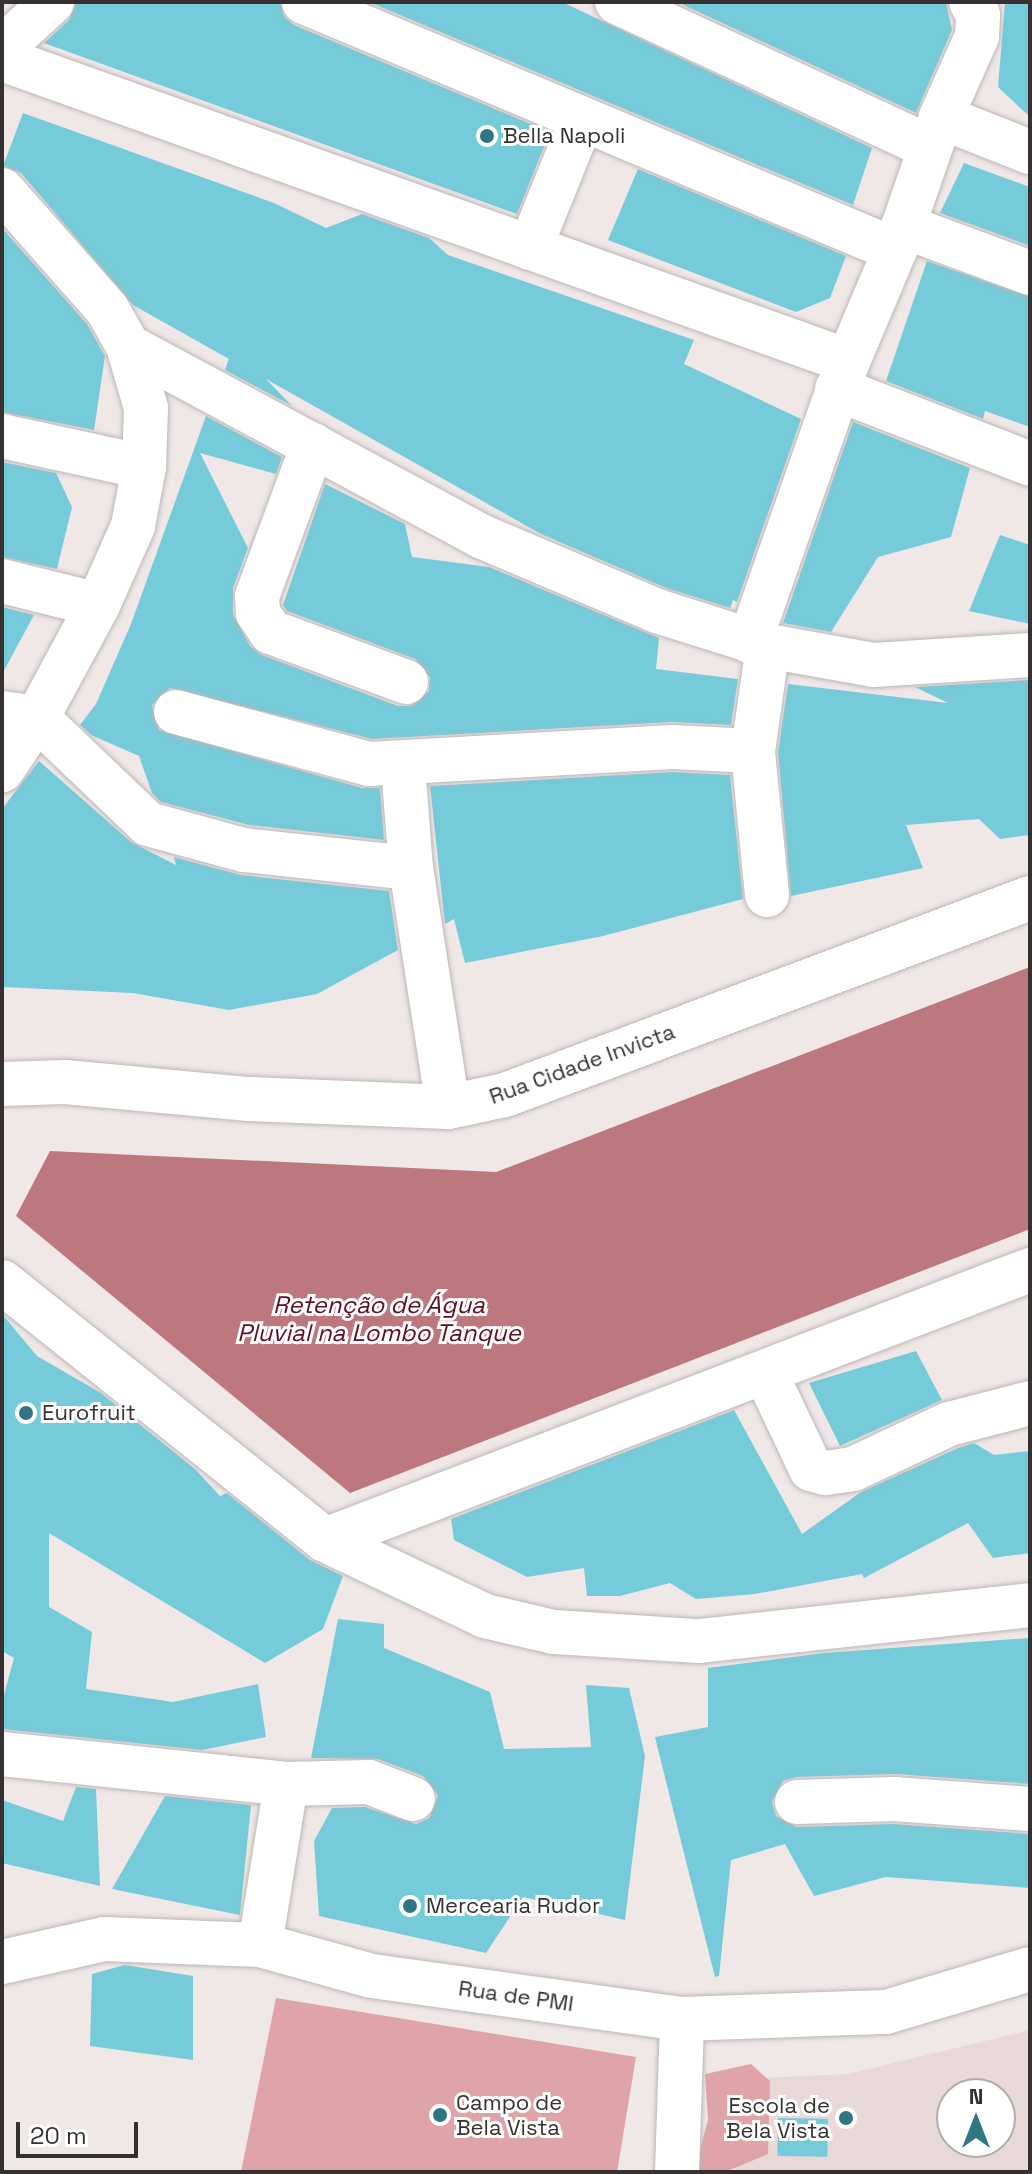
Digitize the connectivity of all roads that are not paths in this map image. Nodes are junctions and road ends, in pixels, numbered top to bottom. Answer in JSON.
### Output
{"nodes":[{"id":1,"x":52,"y":2,"type":"edge"},
{"id":2,"x":304,"y":2,"type":"edge"},
{"id":3,"x":971,"y":2,"type":"edge"},
{"id":4,"x":646,"y":7,"type":"edge"},
{"id":5,"x":2,"y":48,"type":"edge"},
{"id":6,"x":2,"y":59,"type":"edge"},
{"id":7,"x":582,"y":119,"type":"junction"},
{"id":8,"x":936,"y":132,"type":"junction"},
{"id":9,"x":1030,"y":152,"type":"edge"},
{"id":10,"x":2,"y":190,"type":"edge"},
{"id":11,"x":899,"y":238,"type":"junction"},
{"id":12,"x":530,"y":248,"type":"junction"},
{"id":13,"x":1030,"y":273,"type":"edge"},
{"id":14,"x":128,"y":346,"type":"junction"},
{"id":15,"x":842,"y":375,"type":"junction"},
{"id":16,"x":2,"y":436,"type":"edge"},
{"id":17,"x":313,"y":445,"type":"junction"},
{"id":18,"x":1030,"y":464,"type":"edge"},
{"id":19,"x":144,"y":467,"type":"junction"},
{"id":20,"x":2,"y":581,"type":"edge"},
{"id":21,"x":98,"y":605,"type":"junction"},
{"id":22,"x":759,"y":644,"type":"junction"},
{"id":23,"x":1030,"y":655,"type":"edge"},
{"id":24,"x":406,"y":682,"type":"dead end"},
{"id":25,"x":176,"y":712,"type":"dead end"},
{"id":26,"x":19,"y":716,"type":"edge"},
{"id":27,"x":753,"y":751,"type":"junction"},
{"id":28,"x":403,"y":765,"type":"junction"},
{"id":29,"x":2,"y":770,"type":"edge"},
{"id":30,"x":411,"y":868,"type":"junction"},
{"id":31,"x":767,"y":895,"type":"dead end"},
{"id":32,"x":1030,"y":898,"type":"edge"},
{"id":33,"x":2,"y":1065,"type":"edge"},
{"id":34,"x":65,"y":1082,"type":"junction"},
{"id":35,"x":2,"y":1084,"type":"edge"},
{"id":36,"x":448,"y":1107,"type":"junction"},
{"id":37,"x":1030,"y":1270,"type":"edge"},
{"id":38,"x":2,"y":1282,"type":"edge"},
{"id":39,"x":765,"y":1372,"type":"junction"},
{"id":40,"x":1030,"y":1403,"type":"edge"},
{"id":41,"x":325,"y":1540,"type":"junction"},
{"id":42,"x":1030,"y":1605,"type":"edge"},
{"id":43,"x":2,"y":1754,"type":"edge"},
{"id":44,"x":286,"y":1784,"type":"junction"},
{"id":45,"x":413,"y":1799,"type":"dead end"},
{"id":46,"x":797,"y":1802,"type":"dead end"},
{"id":47,"x":1030,"y":1809,"type":"edge"},
{"id":48,"x":260,"y":1945,"type":"junction"},
{"id":49,"x":14,"y":1958,"type":"edge"},
{"id":50,"x":1030,"y":1969,"type":"edge"},
{"id":51,"x":2,"y":1999,"type":"edge"},
{"id":52,"x":682,"y":2019,"type":"junction"},
{"id":53,"x":677,"y":2172,"type":"edge"}],
"edges":[{"from":1,"to":5,"type":"street"},
{"from":2,"to":7,"type":"street"},
{"from":3,"to":8,"type":"street"},
{"from":4,"to":8,"type":"street"},
{"from":6,"to":12,"type":"street"},
{"from":7,"to":11,"type":"street"},
{"from":7,"to":12,"type":"street"},
{"from":8,"to":9,"type":"street"},
{"from":8,"to":11,"type":"street"},
{"from":10,"to":14,"type":"street"},
{"from":11,"to":13,"type":"street"},
{"from":11,"to":15,"type":"street"},
{"from":12,"to":15,"type":"street"},
{"from":14,"to":17,"type":"street"},
{"from":14,"to":19,"type":"street"},
{"from":15,"to":18,"type":"street"},
{"from":15,"to":22,"type":"street"},
{"from":16,"to":19,"type":"street"},
{"from":17,"to":22,"type":"street"},
{"from":17,"to":24,"type":"street"},
{"from":19,"to":21,"type":"street"},
{"from":20,"to":21,"type":"street"},
{"from":21,"to":26,"type":"street"},
{"from":22,"to":23,"type":"street"},
{"from":22,"to":27,"type":"street"},
{"from":25,"to":28,"type":"street"},
{"from":26,"to":29,"type":"street"},
{"from":26,"to":30,"type":"street"},
{"from":27,"to":28,"type":"street"},
{"from":27,"to":31,"type":"street"},
{"from":28,"to":30,"type":"street"},
{"from":30,"to":36,"type":"street"},
{"from":32,"to":36,"type":"street","name":"Rua Cidade Invicta"},
{"from":33,"to":34,"type":"street","name":"Rua Cidade Invicta"},
{"from":34,"to":35,"type":"street","name":"Rua Cidade Invicta"},
{"from":34,"to":36,"type":"street","name":"Rua Cidade Invicta"},
{"from":37,"to":39,"type":"street"},
{"from":38,"to":41,"type":"street"},
{"from":39,"to":40,"type":"street"},
{"from":39,"to":41,"type":"street"},
{"from":41,"to":42,"type":"street"},
{"from":43,"to":44,"type":"street"},
{"from":44,"to":45,"type":"street"},
{"from":44,"to":48,"type":"street"},
{"from":46,"to":47,"type":"street"},
{"from":48,"to":49,"type":"street","name":"Rua de PMI"},
{"from":48,"to":52,"type":"street","name":"Rua de PMI"},
{"from":49,"to":51,"type":"street"},
{"from":50,"to":52,"type":"street","name":"Rua de PMI"},
{"from":52,"to":53,"type":"street"}]}
